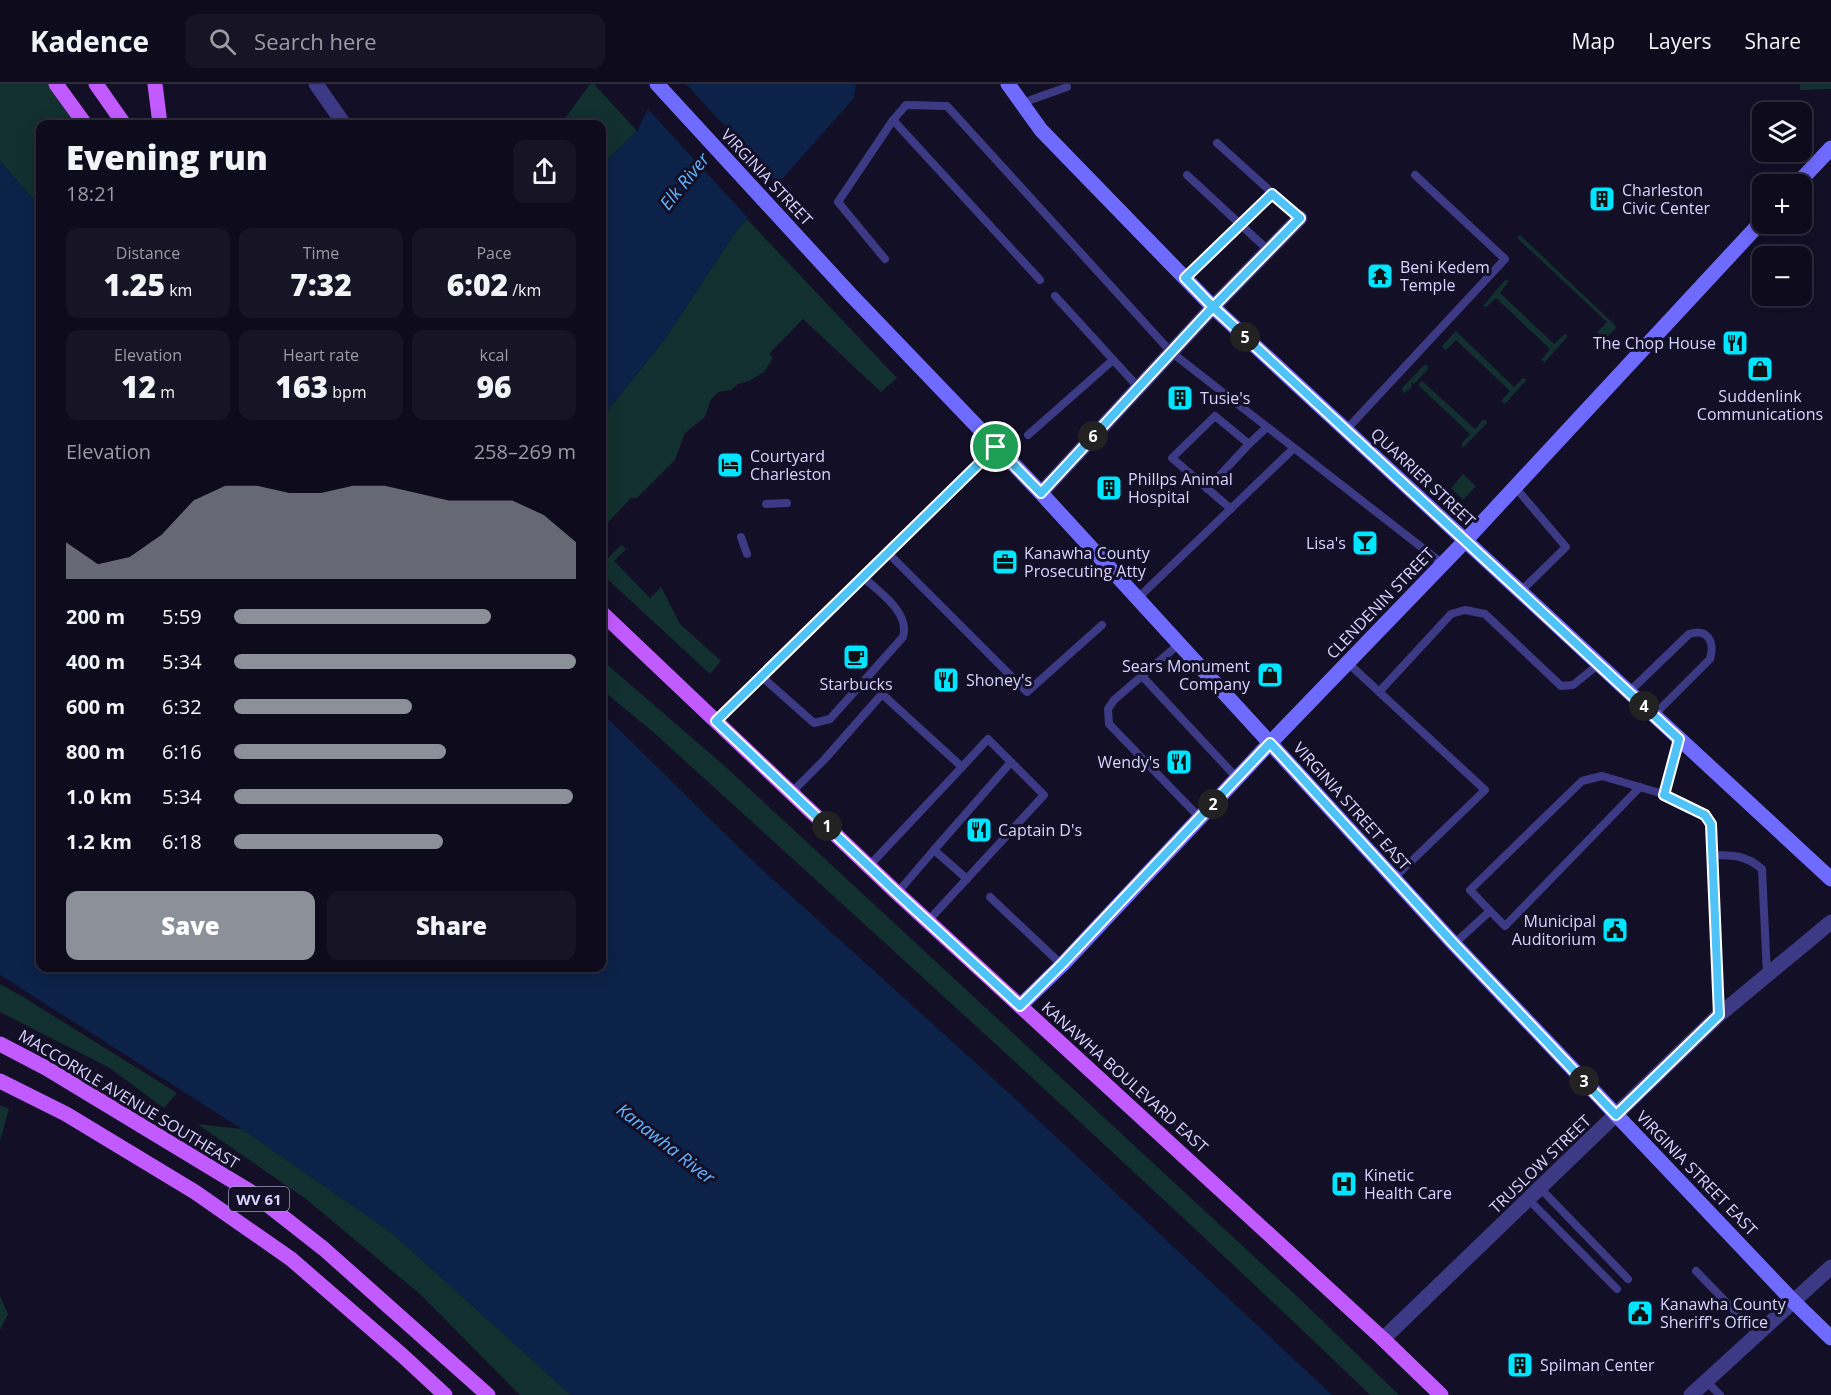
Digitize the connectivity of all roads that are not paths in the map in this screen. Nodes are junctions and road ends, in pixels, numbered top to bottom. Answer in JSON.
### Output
{"nodes":[{"id":1,"x":56,"y":84,"type":"edge"},
{"id":2,"x":96,"y":84,"type":"edge"},
{"id":3,"x":155,"y":84,"type":"edge"},
{"id":4,"x":316,"y":84,"type":"edge"},
{"id":5,"x":657,"y":84,"type":"edge"},
{"id":6,"x":1008,"y":84,"type":"edge"},
{"id":7,"x":1067,"y":87,"type":"dead end"},
{"id":8,"x":1022,"y":103,"type":"junction"},
{"id":9,"x":82,"y":120,"type":"edge"},
{"id":10,"x":121,"y":120,"type":"edge"},
{"id":11,"x":160,"y":120,"type":"edge"},
{"id":12,"x":341,"y":120,"type":"edge"},
{"id":13,"x":893,"y":120,"type":"junction"},
{"id":14,"x":1217,"y":143,"type":"dead end"},
{"id":15,"x":1831,"y":148,"type":"edge"},
{"id":16,"x":1806,"y":174,"type":"edge"},
{"id":17,"x":1187,"y":175,"type":"dead end"},
{"id":18,"x":1415,"y":176,"type":"dead end"},
{"id":19,"x":1272,"y":194,"type":"junction"},
{"id":20,"x":1300,"y":218,"type":"joint"},
{"id":21,"x":1240,"y":224,"type":"junction"},
{"id":22,"x":1752,"y":232,"type":"edge"},
{"id":23,"x":1268,"y":250,"type":"junction"},
{"id":24,"x":885,"y":259,"type":"dead end"},
{"id":25,"x":1185,"y":278,"type":"junction"},
{"id":26,"x":1040,"y":280,"type":"dead end"},
{"id":27,"x":851,"y":295,"type":"joint"},
{"id":28,"x":1055,"y":296,"type":"dead end"},
{"id":29,"x":1213,"y":307,"type":"junction"},
{"id":30,"x":1171,"y":352,"type":"junction"},
{"id":31,"x":1113,"y":360,"type":"junction"},
{"id":32,"x":1138,"y":387,"type":"junction"},
{"id":33,"x":1267,"y":426,"type":"junction"},
{"id":34,"x":1346,"y":430,"type":"junction"},
{"id":35,"x":1028,"y":435,"type":"dead end"},
{"id":36,"x":1249,"y":444,"type":"junction"},
{"id":37,"x":996,"y":447,"type":"junction"},
{"id":38,"x":1294,"y":448,"type":"junction"},
{"id":39,"x":1515,"y":487,"type":"junction"},
{"id":40,"x":1208,"y":489,"type":"junction"},
{"id":41,"x":1041,"y":493,"type":"junction"},
{"id":42,"x":787,"y":503,"type":"dead end"},
{"id":43,"x":766,"y":504,"type":"dead end"},
{"id":44,"x":1231,"y":509,"type":"junction"},
{"id":45,"x":741,"y":537,"type":"dead end"},
{"id":46,"x":1465,"y":541,"type":"junction"},
{"id":47,"x":888,"y":553,"type":"junction"},
{"id":48,"x":747,"y":554,"type":"dead end"},
{"id":49,"x":1443,"y":564,"type":"junction"},
{"id":50,"x":863,"y":577,"type":"junction"},
{"id":51,"x":1520,"y":592,"type":"junction"},
{"id":52,"x":1138,"y":598,"type":"junction"},
{"id":53,"x":606,"y":617,"type":"edge"},
{"id":54,"x":1102,"y":625,"type":"dead end"},
{"id":55,"x":1179,"y":644,"type":"junction"},
{"id":56,"x":1348,"y":663,"type":"junction"},
{"id":57,"x":1599,"y":664,"type":"junction"},
{"id":58,"x":1142,"y":676,"type":"junction"},
{"id":59,"x":762,"y":677,"type":"junction"},
{"id":60,"x":1379,"y":692,"type":"junction"},
{"id":61,"x":1629,"y":692,"type":"junction"},
{"id":62,"x":1654,"y":715,"type":"junction"},
{"id":63,"x":716,"y":721,"type":"junction"},
{"id":64,"x":1679,"y":739,"type":"junction"},
{"id":65,"x":1270,"y":743,"type":"junction"},
{"id":66,"x":1011,"y":762,"type":"junction"},
{"id":67,"x":963,"y":767,"type":"junction"},
{"id":68,"x":1237,"y":778,"type":"junction"},
{"id":69,"x":1640,"y":787,"type":"junction"},
{"id":70,"x":791,"y":793,"type":"junction"},
{"id":71,"x":1664,"y":795,"type":"junction"},
{"id":72,"x":1200,"y":818,"type":"junction"},
{"id":73,"x":934,"y":850,"type":"junction"},
{"id":74,"x":1712,"y":855,"type":"junction"},
{"id":75,"x":870,"y":865,"type":"junction"},
{"id":76,"x":967,"y":879,"type":"junction"},
{"id":77,"x":1393,"y":879,"type":"junction"},
{"id":78,"x":1831,"y":879,"type":"edge"},
{"id":79,"x":897,"y":893,"type":"junction"},
{"id":80,"x":990,"y":897,"type":"dead end"},
{"id":81,"x":1490,"y":911,"type":"junction"},
{"id":82,"x":928,"y":921,"type":"junction"},
{"id":83,"x":1831,"y":922,"type":"edge"},
{"id":84,"x":1454,"y":944,"type":"junction"},
{"id":85,"x":1062,"y":964,"type":"junction"},
{"id":86,"x":1767,"y":975,"type":"junction"},
{"id":87,"x":1020,"y":1006,"type":"junction"},
{"id":88,"x":1719,"y":1015,"type":"junction"},
{"id":89,"x":0,"y":1044,"type":"edge"},
{"id":90,"x":0,"y":1081,"type":"edge"},
{"id":91,"x":1616,"y":1115,"type":"junction"},
{"id":92,"x":1540,"y":1188,"type":"junction"},
{"id":93,"x":1529,"y":1200,"type":"junction"},
{"id":94,"x":1831,"y":1268,"type":"edge"},
{"id":95,"x":1696,"y":1271,"type":"dead end"},
{"id":96,"x":1628,"y":1279,"type":"dead end"},
{"id":97,"x":1617,"y":1290,"type":"dead end"},
{"id":98,"x":1794,"y":1302,"type":"junction"},
{"id":99,"x":1756,"y":1334,"type":"junction"},
{"id":100,"x":1831,"y":1338,"type":"edge"},
{"id":101,"x":1383,"y":1339,"type":"junction"},
{"id":102,"x":1706,"y":1381,"type":"junction"},
{"id":103,"x":445,"y":1395,"type":"edge"},
{"id":104,"x":488,"y":1395,"type":"edge"},
{"id":105,"x":1441,"y":1395,"type":"edge"},
{"id":106,"x":1691,"y":1395,"type":"edge"},
{"id":107,"x":1720,"y":1395,"type":"edge"}],
"edges":[{"from":1,"to":9,"type":"main road"},
{"from":2,"to":10,"type":"main road"},
{"from":3,"to":11,"type":"main road"},
{"from":4,"to":12,"type":"street"},
{"from":5,"to":27,"type":"main road","name":"VIRGINIA STREET"},
{"from":6,"to":8,"type":"main road","name":"QUARRIER STREET"},
{"from":7,"to":8,"type":"lane"},
{"from":8,"to":25,"type":"main road","name":"QUARRIER STREET"},
{"from":13,"to":24,"type":"lane"},
{"from":13,"to":26,"type":"lane"},
{"from":13,"to":30,"type":"lane"},
{"from":14,"to":19,"type":"lane"},
{"from":15,"to":16,"type":"main road"},
{"from":17,"to":21,"type":"lane"},
{"from":18,"to":34,"type":"lane"},
{"from":19,"to":20,"type":"lane"},
{"from":19,"to":21,"type":"lane"},
{"from":20,"to":23,"type":"street"},
{"from":21,"to":23,"type":"lane"},
{"from":21,"to":25,"type":"lane"},
{"from":22,"to":39,"type":"main road","name":"CLENDENIN STREET"},
{"from":23,"to":29,"type":"street"},
{"from":25,"to":29,"type":"main road","name":"QUARRIER STREET"},
{"from":27,"to":37,"type":"main road","name":"VIRGINIA STREET EAST"},
{"from":28,"to":31,"type":"lane"},
{"from":29,"to":30,"type":"street"},
{"from":29,"to":34,"type":"main road","name":"QUARRIER STREET"},
{"from":30,"to":32,"type":"street"},
{"from":30,"to":33,"type":"lane"},
{"from":31,"to":32,"type":"lane"},
{"from":31,"to":35,"type":"lane"},
{"from":32,"to":41,"type":"street"},
{"from":33,"to":36,"type":"lane"},
{"from":33,"to":38,"type":"lane"},
{"from":34,"to":46,"type":"main road","name":"QUARRIER STREET"},
{"from":36,"to":40,"type":"lane"},
{"from":36,"to":40,"type":"lane"},
{"from":37,"to":41,"type":"main road","name":"VIRGINIA STREET EAST"},
{"from":37,"to":47,"type":"lane"},
{"from":38,"to":44,"type":"lane"},
{"from":38,"to":49,"type":"lane"},
{"from":39,"to":46,"type":"main road","name":"CLENDENIN STREET"},
{"from":39,"to":51,"type":"lane"},
{"from":40,"to":44,"type":"lane"},
{"from":41,"to":52,"type":"main road","name":"VIRGINIA STREET EAST"},
{"from":42,"to":43,"type":"lane"},
{"from":44,"to":52,"type":"lane"},
{"from":45,"to":48,"type":"lane"},
{"from":46,"to":49,"type":"main road","name":"CLENDENIN STREET"},
{"from":46,"to":51,"type":"main road","name":"QUARRIER STREET"},
{"from":47,"to":50,"type":"lane"},
{"from":47,"to":54,"type":"lane"},
{"from":49,"to":56,"type":"main road","name":"CLENDENIN STREET"},
{"from":50,"to":59,"type":"lane"},
{"from":50,"to":59,"type":"lane"},
{"from":51,"to":57,"type":"main road","name":"QUARRIER STREET"},
{"from":52,"to":55,"type":"main road","name":"VIRGINIA STREET EAST"},
{"from":53,"to":63,"type":"main road","name":"KANAWHA BOULEVARD EAST"},
{"from":55,"to":58,"type":"lane"},
{"from":55,"to":65,"type":"main road","name":"VIRGINIA STREET EAST"},
{"from":56,"to":60,"type":"lane"},
{"from":56,"to":65,"type":"main road","name":"CLENDENIN STREET"},
{"from":57,"to":60,"type":"lane"},
{"from":57,"to":61,"type":"main road","name":"QUARRIER STREET"},
{"from":58,"to":68,"type":"lane"},
{"from":58,"to":72,"type":"lane"},
{"from":59,"to":63,"type":"lane"},
{"from":60,"to":77,"type":"lane"},
{"from":61,"to":62,"type":"main road","name":"QUARRIER STREET"},
{"from":61,"to":62,"type":"lane"},
{"from":62,"to":64,"type":"main road","name":"QUARRIER STREET"},
{"from":63,"to":70,"type":"main road","name":"KANAWHA BOULEVARD EAST"},
{"from":64,"to":71,"type":"lane"},
{"from":64,"to":78,"type":"main road","name":"QUARRIER STREET"},
{"from":65,"to":68,"type":"main road","name":"CLENDENIN STREET"},
{"from":65,"to":77,"type":"main road","name":"VIRGINIA STREET EAST"},
{"from":66,"to":67,"type":"lane"},
{"from":66,"to":73,"type":"lane"},
{"from":66,"to":76,"type":"lane"},
{"from":67,"to":70,"type":"lane"},
{"from":67,"to":75,"type":"lane"},
{"from":68,"to":72,"type":"main road","name":"CLENDENIN STREET"},
{"from":69,"to":71,"type":"lane"},
{"from":69,"to":81,"type":"lane"},
{"from":69,"to":81,"type":"lane"},
{"from":70,"to":75,"type":"main road","name":"KANAWHA BOULEVARD EAST"},
{"from":71,"to":74,"type":"lane"},
{"from":72,"to":85,"type":"main road","name":"CLENDENIN STREET"},
{"from":73,"to":76,"type":"lane"},
{"from":73,"to":79,"type":"lane"},
{"from":74,"to":86,"type":"lane"},
{"from":74,"to":88,"type":"lane"},
{"from":75,"to":79,"type":"main road","name":"KANAWHA BOULEVARD EAST"},
{"from":76,"to":82,"type":"lane"},
{"from":77,"to":84,"type":"main road","name":"VIRGINIA STREET EAST"},
{"from":79,"to":82,"type":"main road","name":"KANAWHA BOULEVARD EAST"},
{"from":80,"to":85,"type":"lane"},
{"from":81,"to":84,"type":"lane"},
{"from":82,"to":87,"type":"main road","name":"KANAWHA BOULEVARD EAST"},
{"from":83,"to":86,"type":"street","name":"TRUSLOW STREET"},
{"from":84,"to":91,"type":"main road","name":"VIRGINIA STREET EAST"},
{"from":85,"to":87,"type":"main road","name":"CLENDENIN STREET"},
{"from":86,"to":88,"type":"street","name":"TRUSLOW STREET"},
{"from":87,"to":101,"type":"main road","name":"KANAWHA BOULEVARD EAST"},
{"from":88,"to":91,"type":"street","name":"TRUSLOW STREET"},
{"from":89,"to":104,"type":"main road","name":"MACCORKLE AVENUE SOUTHEAST","number":"WV 61"},
{"from":90,"to":103,"type":"main road","number":"WV 61"},
{"from":91,"to":92,"type":"street","name":"TRUSLOW STREET"},
{"from":91,"to":98,"type":"main road","name":"VIRGINIA STREET EAST"},
{"from":92,"to":93,"type":"street","name":"TRUSLOW STREET"},
{"from":92,"to":96,"type":"lane"},
{"from":93,"to":97,"type":"lane"},
{"from":93,"to":101,"type":"street","name":"TRUSLOW STREET"},
{"from":94,"to":98,"type":"street"},
{"from":95,"to":99,"type":"lane"},
{"from":98,"to":99,"type":"street"},
{"from":98,"to":100,"type":"main road","name":"VIRGINIA STREET EAST"},
{"from":99,"to":102,"type":"street"},
{"from":101,"to":105,"type":"main road","name":"KANAWHA BOULEVARD EAST"},
{"from":102,"to":106,"type":"street"},
{"from":102,"to":107,"type":"lane"}]}
